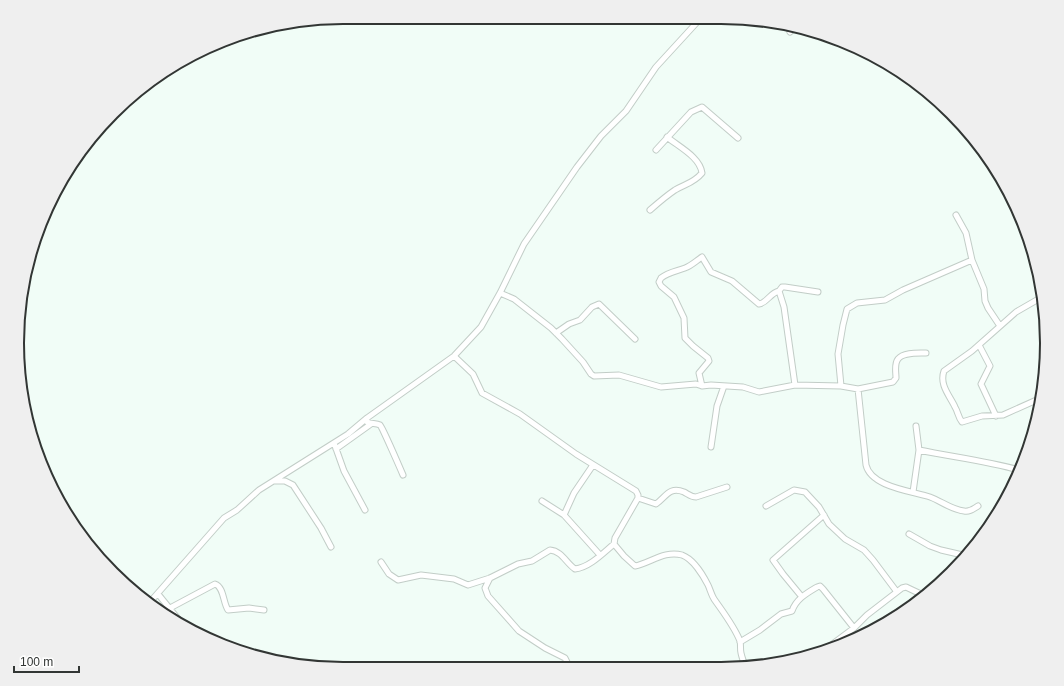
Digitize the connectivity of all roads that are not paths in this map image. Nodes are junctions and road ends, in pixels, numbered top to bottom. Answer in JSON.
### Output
{"nodes":[{"id":1,"x":696,"y":24,"type":"edge"},
{"id":2,"x":667,"y":137,"type":"junction"},
{"id":3,"x":738,"y":138,"type":"dead end"},
{"id":4,"x":656,"y":150,"type":"dead end"},
{"id":5,"x":650,"y":210,"type":"dead end"},
{"id":6,"x":956,"y":215,"type":"dead end"},
{"id":7,"x":972,"y":260,"type":"junction"},
{"id":8,"x":779,"y":291,"type":"junction"},
{"id":9,"x":818,"y":292,"type":"dead end"},
{"id":10,"x":500,"y":293,"type":"junction"},
{"id":11,"x":1037,"y":300,"type":"edge"},
{"id":12,"x":1000,"y":326,"type":"junction"},
{"id":13,"x":556,"y":333,"type":"junction"},
{"id":14,"x":635,"y":339,"type":"dead end"},
{"id":15,"x":978,"y":345,"type":"junction"},
{"id":16,"x":926,"y":353,"type":"dead end"},
{"id":17,"x":454,"y":356,"type":"junction"},
{"id":18,"x":795,"y":385,"type":"junction"},
{"id":19,"x":702,"y":386,"type":"junction"},
{"id":20,"x":724,"y":386,"type":"junction"},
{"id":21,"x":841,"y":386,"type":"junction"},
{"id":22,"x":858,"y":389,"type":"junction"},
{"id":23,"x":1035,"y":401,"type":"edge"},
{"id":24,"x":996,"y":416,"type":"junction"},
{"id":25,"x":367,"y":418,"type":"junction"},
{"id":26,"x":370,"y":424,"type":"junction"},
{"id":27,"x":916,"y":426,"type":"dead end"},
{"id":28,"x":334,"y":443,"type":"junction"},
{"id":29,"x":711,"y":447,"type":"dead end"},
{"id":30,"x":336,"y":449,"type":"junction"},
{"id":31,"x":919,"y":450,"type":"junction"},
{"id":32,"x":593,"y":465,"type":"junction"},
{"id":33,"x":1014,"y":469,"type":"edge"},
{"id":34,"x":403,"y":475,"type":"dead end"},
{"id":35,"x":274,"y":481,"type":"junction"},
{"id":36,"x":727,"y":487,"type":"dead end"},
{"id":37,"x":913,"y":492,"type":"junction"},
{"id":38,"x":638,"y":498,"type":"junction"},
{"id":39,"x":542,"y":501,"type":"dead end"},
{"id":40,"x":766,"y":506,"type":"dead end"},
{"id":41,"x":978,"y":506,"type":"dead end"},
{"id":42,"x":365,"y":510,"type":"dead end"},
{"id":43,"x":564,"y":515,"type":"junction"},
{"id":44,"x":824,"y":515,"type":"junction"},
{"id":45,"x":909,"y":534,"type":"dead end"},
{"id":46,"x":614,"y":544,"type":"junction"},
{"id":47,"x":331,"y":546,"type":"dead end"},
{"id":48,"x":960,"y":554,"type":"edge"},
{"id":49,"x":600,"y":555,"type":"junction"},
{"id":50,"x":381,"y":562,"type":"dead end"},
{"id":51,"x":490,"y":578,"type":"junction"},
{"id":52,"x":897,"y":592,"type":"junction"},
{"id":53,"x":919,"y":593,"type":"edge"},
{"id":54,"x":158,"y":594,"type":"junction"},
{"id":55,"x":802,"y":597,"type":"junction"},
{"id":56,"x":153,"y":599,"type":"edge"},
{"id":57,"x":170,"y":608,"type":"junction"},
{"id":58,"x":264,"y":610,"type":"dead end"},
{"id":59,"x":174,"y":613,"type":"edge"},
{"id":60,"x":854,"y":628,"type":"junction"},
{"id":61,"x":838,"y":640,"type":"edge"},
{"id":62,"x":740,"y":642,"type":"junction"},
{"id":63,"x":744,"y":661,"type":"edge"},
{"id":64,"x":567,"y":662,"type":"edge"}],
"edges":[{"from":1,"to":10,"type":"street"},
{"from":2,"to":3,"type":"street"},
{"from":2,"to":4,"type":"street"},
{"from":2,"to":5,"type":"street"},
{"from":6,"to":7,"type":"street"},
{"from":7,"to":12,"type":"street"},
{"from":7,"to":21,"type":"street"},
{"from":8,"to":9,"type":"street"},
{"from":8,"to":18,"type":"street"},
{"from":8,"to":19,"type":"street"},
{"from":10,"to":13,"type":"street"},
{"from":10,"to":17,"type":"street"},
{"from":11,"to":12,"type":"street"},
{"from":12,"to":15,"type":"street"},
{"from":13,"to":14,"type":"street"},
{"from":13,"to":19,"type":"street"},
{"from":15,"to":24,"type":"street"},
{"from":15,"to":24,"type":"street"},
{"from":16,"to":22,"type":"street"},
{"from":17,"to":25,"type":"street"},
{"from":17,"to":32,"type":"street"},
{"from":18,"to":20,"type":"street"},
{"from":18,"to":21,"type":"street"},
{"from":19,"to":20,"type":"street"},
{"from":20,"to":29,"type":"street"},
{"from":21,"to":22,"type":"street"},
{"from":22,"to":37,"type":"street"},
{"from":23,"to":24,"type":"street"},
{"from":25,"to":26,"type":"street"},
{"from":25,"to":28,"type":"street"},
{"from":26,"to":30,"type":"street"},
{"from":26,"to":34,"type":"street"},
{"from":27,"to":31,"type":"street"},
{"from":28,"to":30,"type":"street"},
{"from":28,"to":35,"type":"street"},
{"from":30,"to":42,"type":"street"},
{"from":31,"to":33,"type":"street"},
{"from":31,"to":37,"type":"street"},
{"from":32,"to":38,"type":"street"},
{"from":32,"to":43,"type":"street"},
{"from":35,"to":47,"type":"street"},
{"from":35,"to":54,"type":"street"},
{"from":36,"to":38,"type":"street"},
{"from":37,"to":41,"type":"street"},
{"from":38,"to":46,"type":"street"},
{"from":39,"to":43,"type":"street"},
{"from":40,"to":44,"type":"street"},
{"from":43,"to":49,"type":"street"},
{"from":44,"to":52,"type":"street"},
{"from":44,"to":55,"type":"street"},
{"from":45,"to":48,"type":"street"},
{"from":46,"to":49,"type":"street"},
{"from":46,"to":62,"type":"street"},
{"from":49,"to":51,"type":"street"},
{"from":50,"to":51,"type":"street"},
{"from":51,"to":64,"type":"street"},
{"from":52,"to":53,"type":"street"},
{"from":52,"to":60,"type":"street"},
{"from":54,"to":56,"type":"street"},
{"from":54,"to":57,"type":"street"},
{"from":55,"to":60,"type":"street"},
{"from":55,"to":62,"type":"street"},
{"from":57,"to":58,"type":"street"},
{"from":57,"to":59,"type":"street"},
{"from":60,"to":61,"type":"street"},
{"from":62,"to":63,"type":"street"}]}
